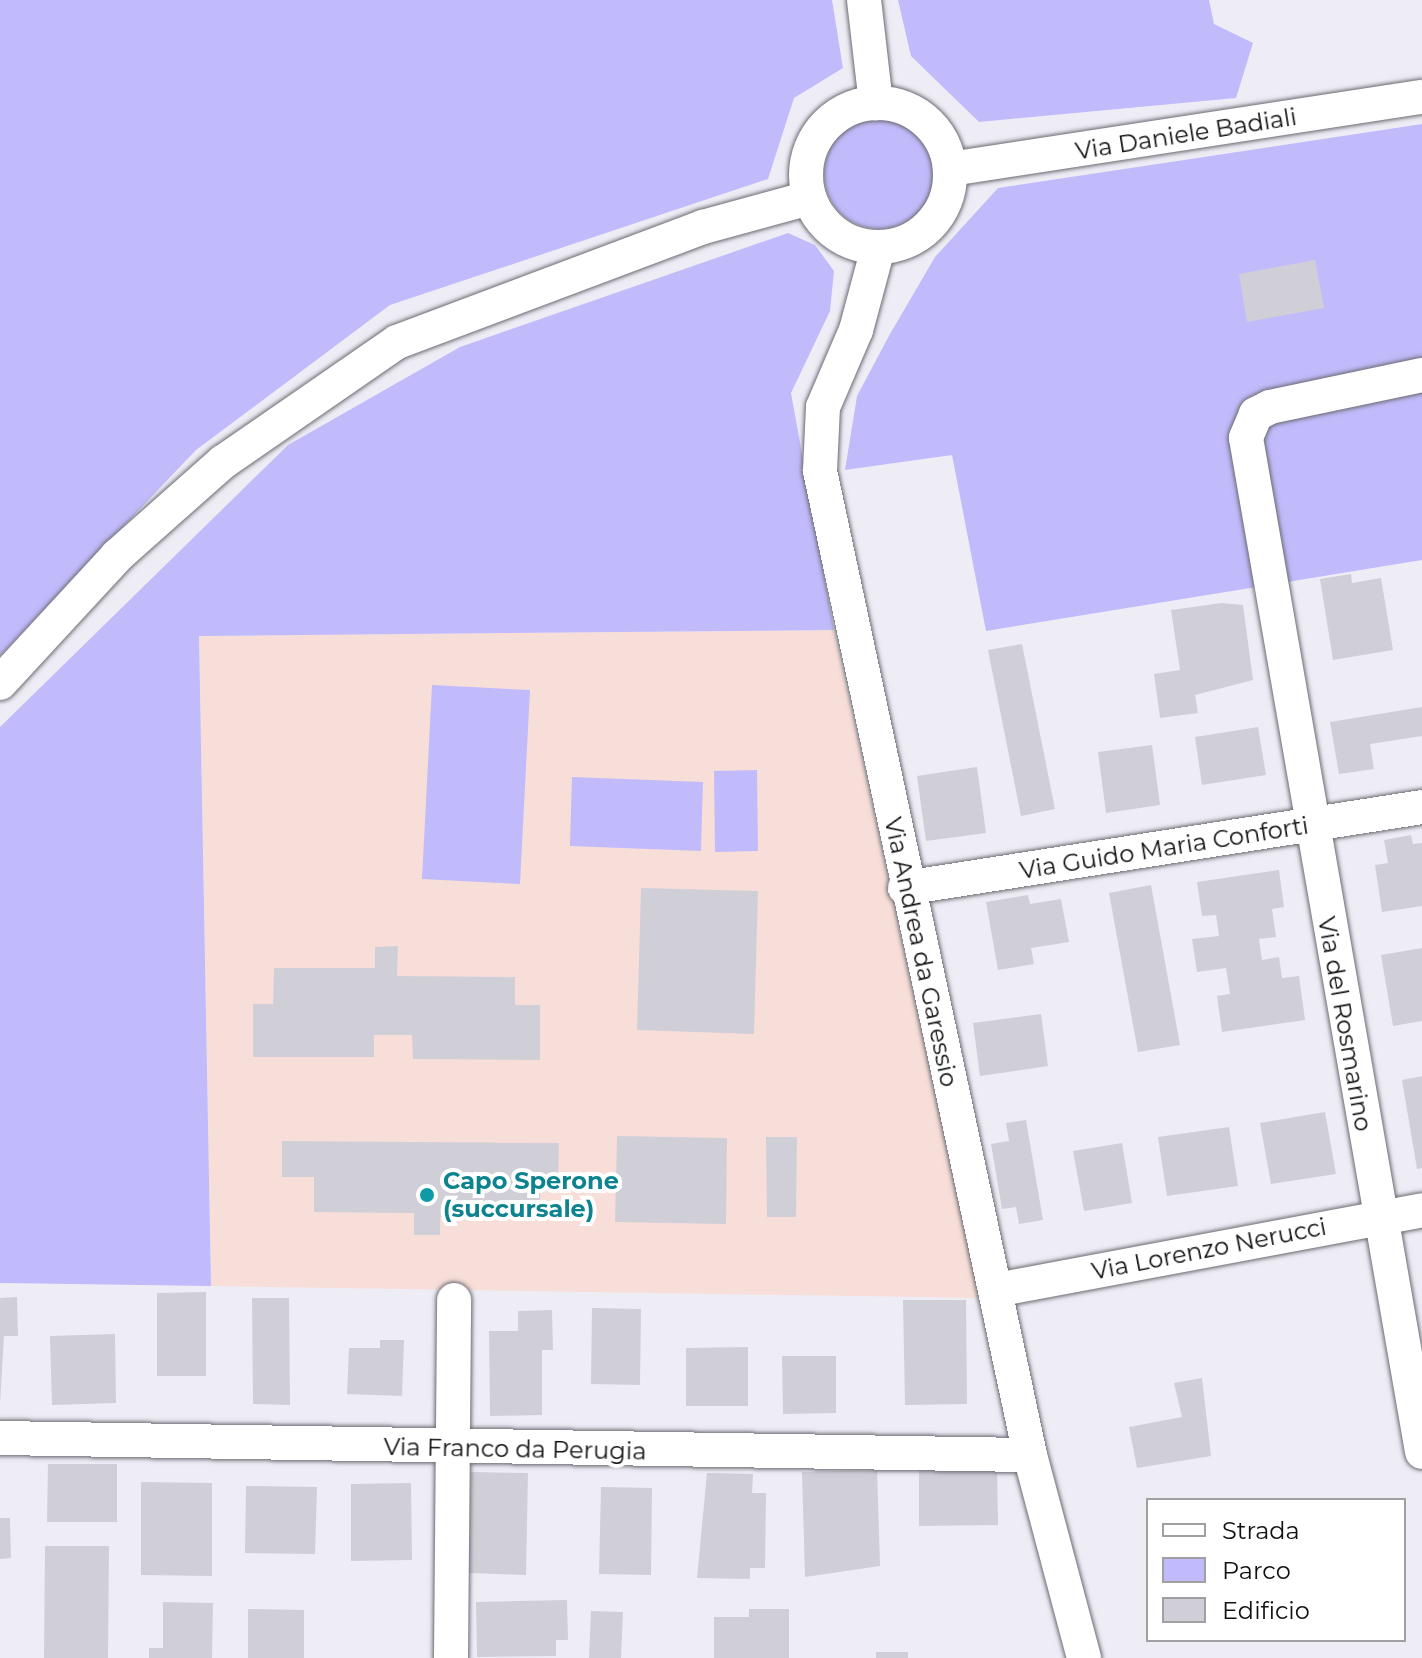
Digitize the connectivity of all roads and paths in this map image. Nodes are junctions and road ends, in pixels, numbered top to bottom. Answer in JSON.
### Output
{"nodes":[{"id":1,"x":864,"y":0,"type":"edge"},
{"id":2,"x":1422,"y":97,"type":"edge"},
{"id":3,"x":876,"y":103,"type":"junction"},
{"id":4,"x":950,"y":169,"type":"junction"},
{"id":5,"x":809,"y":198,"type":"junction"},
{"id":6,"x":878,"y":248,"type":"junction"},
{"id":7,"x":1422,"y":375,"type":"edge"},
{"id":8,"x":0,"y":683,"type":"edge"},
{"id":9,"x":1422,"y":807,"type":"edge"},
{"id":10,"x":1311,"y":825,"type":"junction"},
{"id":11,"x":905,"y":888,"type":"junction"},
{"id":12,"x":1422,"y":1210,"type":"edge"},
{"id":13,"x":1377,"y":1217,"type":"junction"},
{"id":14,"x":996,"y":1290,"type":"junction"},
{"id":15,"x":454,"y":1300,"type":"dead end"},
{"id":16,"x":0,"y":1438,"type":"edge"},
{"id":17,"x":455,"y":1449,"type":"junction"},
{"id":18,"x":1422,"y":1452,"type":"edge"},
{"id":19,"x":1030,"y":1455,"type":"junction"},
{"id":20,"x":451,"y":1658,"type":"edge"},
{"id":21,"x":1084,"y":1658,"type":"edge"}],
"edges":[{"from":1,"to":3,"type":"street"},
{"from":2,"to":4,"type":"street","name":"Via Daniele Badiali"},
{"from":3,"to":4,"type":"street"},
{"from":3,"to":5,"type":"street"},
{"from":4,"to":6,"type":"street"},
{"from":5,"to":6,"type":"street"},
{"from":5,"to":8,"type":"street"},
{"from":6,"to":11,"type":"street","name":"Via Andrea da Garessio"},
{"from":7,"to":10,"type":"street","name":"Via del Rosmarino"},
{"from":9,"to":10,"type":"street","name":"Via Guido Maria Conforti"},
{"from":10,"to":11,"type":"street","name":"Via Guido Maria Conforti"},
{"from":10,"to":13,"type":"street","name":"Via del Rosmarino"},
{"from":11,"to":14,"type":"street","name":"Via Andrea da Garessio"},
{"from":12,"to":13,"type":"street","name":"Via Lorenzo Nerucci"},
{"from":13,"to":14,"type":"street","name":"Via Lorenzo Nerucci"},
{"from":13,"to":18,"type":"street","name":"Via del Rosmarino"},
{"from":14,"to":19,"type":"street","name":"Via Andrea da Garessio"},
{"from":15,"to":17,"type":"street"},
{"from":16,"to":17,"type":"street","name":"Via Franco da Perugia"},
{"from":17,"to":19,"type":"street","name":"Via Franco da Perugia"},
{"from":17,"to":20,"type":"street"},
{"from":19,"to":21,"type":"street","name":"Via Andrea da Garessio"}]}
